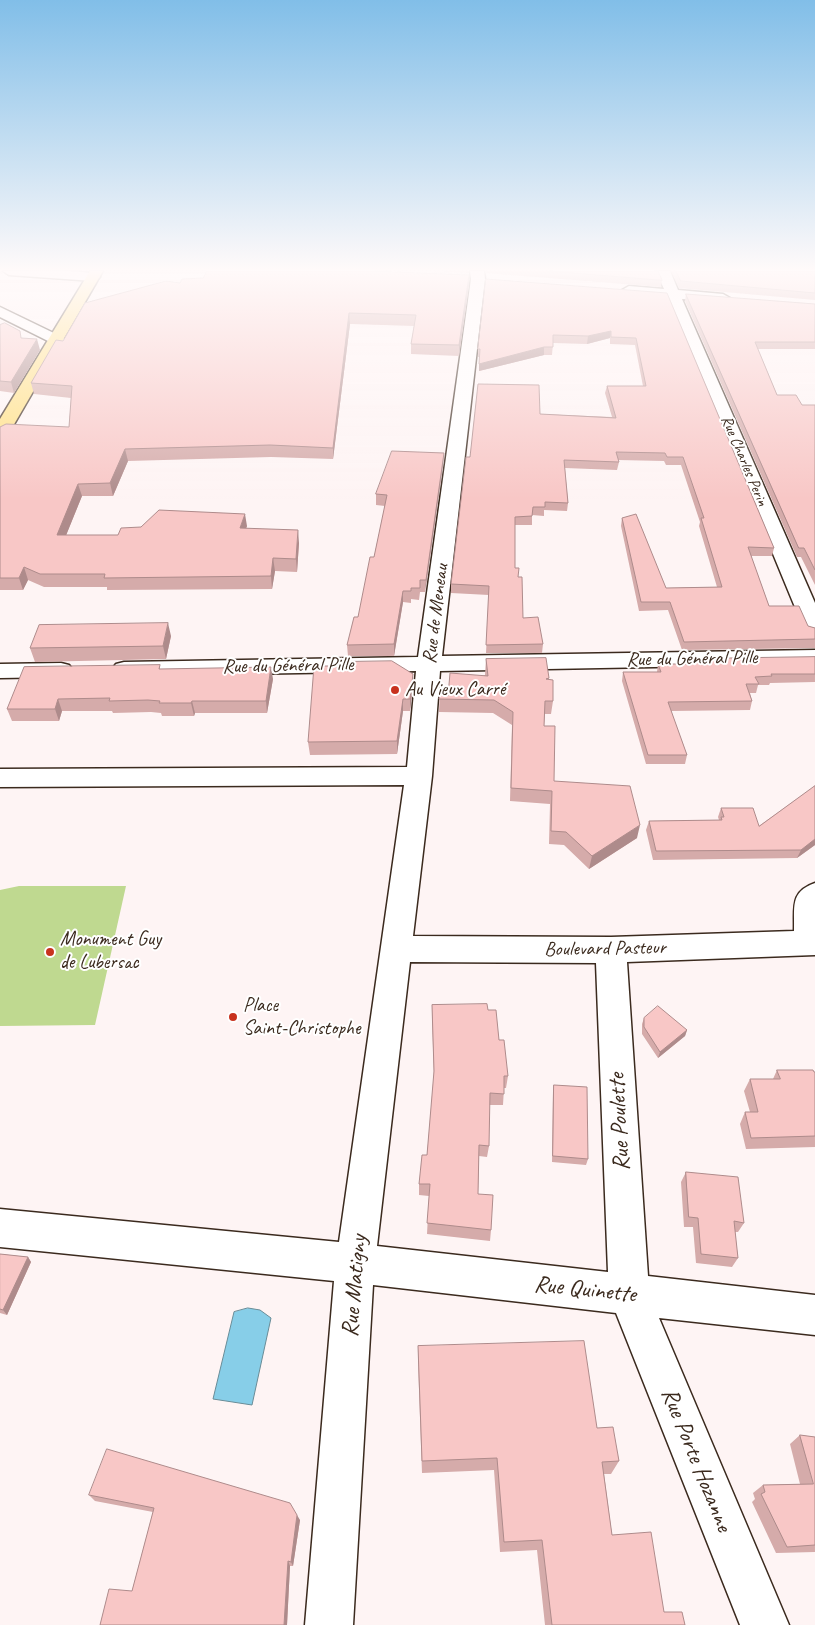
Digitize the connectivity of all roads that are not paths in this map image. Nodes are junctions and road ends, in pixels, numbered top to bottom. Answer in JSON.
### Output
{"nodes":[{"id":1,"x":53,"y":347,"type":"edge"},
{"id":2,"x":468,"y":347,"type":"edge"},
{"id":3,"x":695,"y":347,"type":"edge"},
{"id":4,"x":0,"y":433,"type":"edge"},
{"id":5,"x":815,"y":629,"type":"edge"},
{"id":6,"x":815,"y":657,"type":"edge"},
{"id":7,"x":429,"y":664,"type":"junction"},
{"id":8,"x":0,"y":671,"type":"edge"},
{"id":9,"x":419,"y":776,"type":"junction"},
{"id":10,"x":0,"y":778,"type":"edge"},
{"id":11,"x":815,"y":895,"type":"edge"},
{"id":12,"x":812,"y":943,"type":"edge"},
{"id":13,"x":396,"y":949,"type":"junction"},
{"id":14,"x":611,"y":950,"type":"junction"},
{"id":15,"x":0,"y":1228,"type":"edge"},
{"id":16,"x":355,"y":1264,"type":"junction"},
{"id":17,"x":629,"y":1295,"type":"junction"},
{"id":18,"x":815,"y":1315,"type":"edge"},
{"id":19,"x":328,"y":1625,"type":"edge"},
{"id":20,"x":766,"y":1625,"type":"edge"}],
"edges":[{"from":1,"to":4,"type":"main road"},
{"from":2,"to":7,"type":"street","name":"Rue de Meneau"},
{"from":3,"to":5,"type":"street","name":"Rue Charles Perin"},
{"from":6,"to":7,"type":"street","name":"Rue du Général Pille"},
{"from":7,"to":8,"type":"street","name":"Rue du Général Pille"},
{"from":7,"to":9,"type":"street","name":"Rue de Meneau"},
{"from":9,"to":10,"type":"street"},
{"from":9,"to":13,"type":"street","name":"Rue de Meneau"},
{"from":11,"to":12,"type":"street"},
{"from":12,"to":14,"type":"street","name":"Boulevard Pasteur"},
{"from":13,"to":14,"type":"street","name":"Boulevard Pasteur"},
{"from":13,"to":16,"type":"street","name":"Rue Matigny"},
{"from":14,"to":17,"type":"street","name":"Rue Poulette"},
{"from":15,"to":16,"type":"street"},
{"from":16,"to":17,"type":"street","name":"Rue Quinette"},
{"from":16,"to":19,"type":"street","name":"Rue Matigny"},
{"from":17,"to":18,"type":"street","name":"Rue Quinette"},
{"from":17,"to":20,"type":"street","name":"Rue Porte Hozanne"}]}
